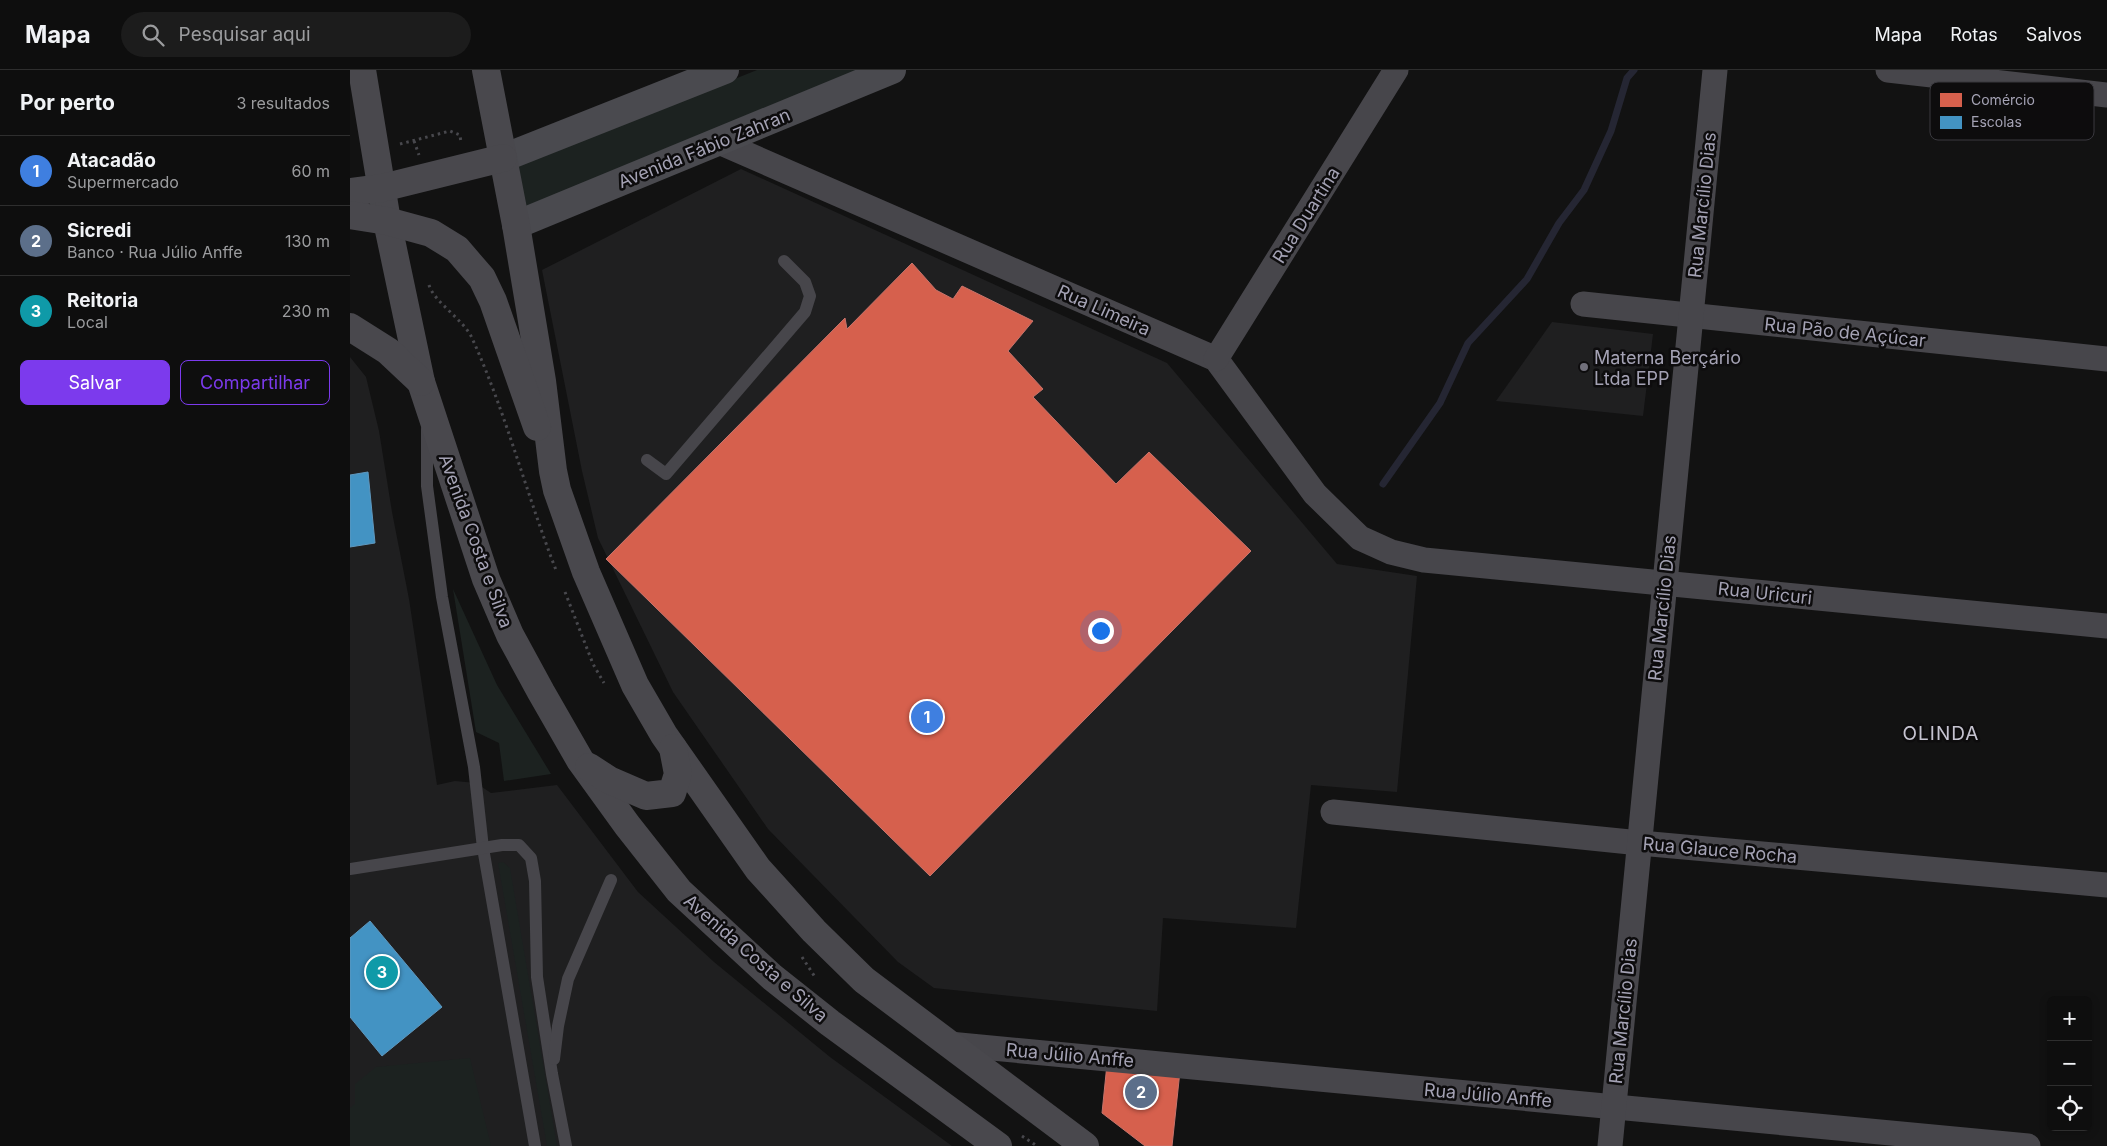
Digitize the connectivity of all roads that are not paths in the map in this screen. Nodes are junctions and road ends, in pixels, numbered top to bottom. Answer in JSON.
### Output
{"nodes":[{"id":1,"x":362,"y":70,"type":"edge"},
{"id":2,"x":486,"y":70,"type":"edge"},
{"id":3,"x":725,"y":70,"type":"edge"},
{"id":4,"x":892,"y":70,"type":"edge"},
{"id":5,"x":1396,"y":70,"type":"edge"},
{"id":6,"x":1715,"y":70,"type":"edge"},
{"id":7,"x":1888,"y":70,"type":"edge"},
{"id":8,"x":1998,"y":82,"type":"edge"},
{"id":9,"x":2094,"y":93,"type":"edge"},
{"id":10,"x":2107,"y":94,"type":"edge"},
{"id":11,"x":719,"y":142,"type":"junction"},
{"id":12,"x":503,"y":158,"type":"junction"},
{"id":13,"x":382,"y":188,"type":"junction"},
{"id":14,"x":350,"y":192,"type":"edge"},
{"id":15,"x":350,"y":215,"type":"edge"},
{"id":16,"x":388,"y":221,"type":"junction"},
{"id":17,"x":516,"y":225,"type":"junction"},
{"id":18,"x":784,"y":261,"type":"dead end"},
{"id":19,"x":1583,"y":304,"type":"dead end"},
{"id":20,"x":1691,"y":316,"type":"junction"},
{"id":21,"x":350,"y":327,"type":"edge"},
{"id":22,"x":1216,"y":359,"type":"junction"},
{"id":23,"x":2107,"y":359,"type":"edge"},
{"id":24,"x":424,"y":392,"type":"junction"},
{"id":25,"x":647,"y":460,"type":"dead end"},
{"id":26,"x":553,"y":471,"type":"junction"},
{"id":27,"x":1665,"y":583,"type":"junction"},
{"id":28,"x":2107,"y":626,"type":"edge"},
{"id":29,"x":672,"y":748,"type":"junction"},
{"id":30,"x":582,"y":762,"type":"junction"},
{"id":31,"x":1333,"y":812,"type":"dead end"},
{"id":32,"x":1640,"y":843,"type":"junction"},
{"id":33,"x":483,"y":848,"type":"junction"},
{"id":34,"x":350,"y":869,"type":"edge"},
{"id":35,"x":611,"y":880,"type":"dead end"},
{"id":36,"x":2107,"y":885,"type":"edge"},
{"id":37,"x":949,"y":1044,"type":"junction"},
{"id":38,"x":552,"y":1074,"type":"junction"},
{"id":39,"x":1614,"y":1107,"type":"junction"},
{"id":40,"x":535,"y":1146,"type":"edge"},
{"id":41,"x":566,"y":1146,"type":"edge"},
{"id":42,"x":998,"y":1146,"type":"edge"},
{"id":43,"x":1085,"y":1146,"type":"edge"},
{"id":44,"x":1610,"y":1146,"type":"edge"},
{"id":45,"x":2028,"y":1146,"type":"edge"}],
"edges":[{"from":1,"to":13,"type":"main road","name":"Avenida Costa e Silva"},
{"from":2,"to":12,"type":"main road"},
{"from":3,"to":12,"type":"main road"},
{"from":4,"to":11,"type":"main road","name":"Avenida Fábio Zahran"},
{"from":5,"to":22,"type":"street","name":"Rua Duartina"},
{"from":6,"to":20,"type":"street","name":"Rua Marcílio Dias"},
{"from":7,"to":8,"type":"street"},
{"from":9,"to":10,"type":"street"},
{"from":11,"to":17,"type":"main road","name":"Avenida Fábio Zahran"},
{"from":11,"to":22,"type":"street","name":"Rua Limeira"},
{"from":12,"to":13,"type":"main road"},
{"from":12,"to":17,"type":"main road"},
{"from":13,"to":14,"type":"main road"},
{"from":13,"to":16,"type":"main road","name":"Avenida Costa e Silva"},
{"from":15,"to":16,"type":"main road"},
{"from":16,"to":24,"type":"main road","name":"Avenida Costa e Silva"},
{"from":16,"to":26,"type":"main road"},
{"from":17,"to":26,"type":"main road"},
{"from":18,"to":25,"type":"lane"},
{"from":19,"to":20,"type":"street","name":"Rua Pão de Açúcar"},
{"from":20,"to":23,"type":"street","name":"Rua Pão de Açúcar"},
{"from":20,"to":27,"type":"street","name":"Rua Marcílio Dias"},
{"from":21,"to":24,"type":"main road"},
{"from":22,"to":27,"type":"street","name":"Rua Uricuri"},
{"from":24,"to":30,"type":"main road","name":"Avenida Costa e Silva"},
{"from":24,"to":33,"type":"lane"},
{"from":26,"to":29,"type":"main road"},
{"from":27,"to":28,"type":"street","name":"Rua Uricuri"},
{"from":27,"to":32,"type":"street","name":"Rua Marcílio Dias"},
{"from":29,"to":30,"type":"main road"},
{"from":29,"to":37,"type":"main road"},
{"from":30,"to":42,"type":"main road","name":"Avenida Costa e Silva"},
{"from":31,"to":32,"type":"street","name":"Rua Glauce Rocha"},
{"from":32,"to":36,"type":"street","name":"Rua Glauce Rocha"},
{"from":32,"to":39,"type":"street","name":"Rua Marcílio Dias"},
{"from":33,"to":34,"type":"lane"},
{"from":33,"to":38,"type":"lane"},
{"from":33,"to":40,"type":"lane"},
{"from":35,"to":38,"type":"lane"},
{"from":37,"to":39,"type":"street","name":"Rua Júlio Anffe"},
{"from":37,"to":43,"type":"main road"},
{"from":38,"to":41,"type":"lane"},
{"from":39,"to":44,"type":"street","name":"Rua Marcílio Dias"},
{"from":39,"to":45,"type":"street","name":"Rua Júlio Anffe"}]}
